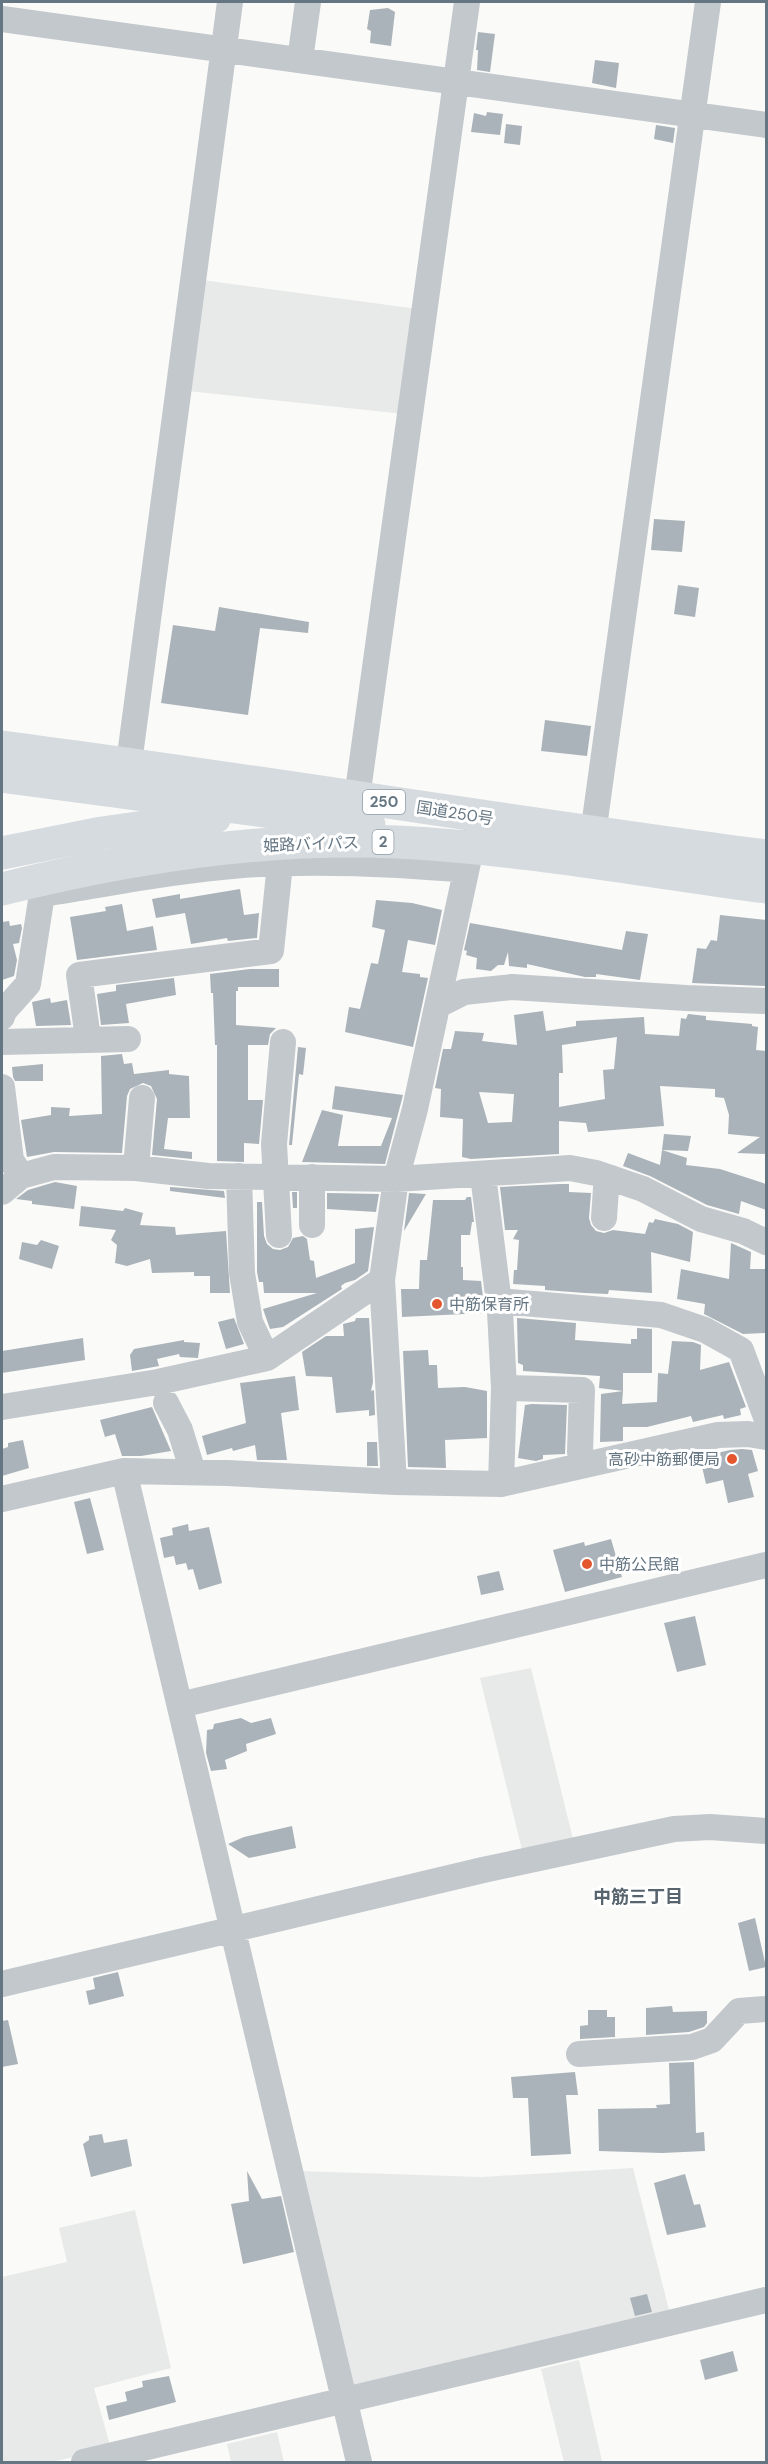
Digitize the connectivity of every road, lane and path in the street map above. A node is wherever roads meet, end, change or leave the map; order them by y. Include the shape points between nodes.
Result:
1 (230, 2) edge
2 (308, 2) edge
3 (467, 2) edge
4 (708, 2) edge
5 (2, 18) edge
6 (223, 49) junction
7 (300, 60) junction
8 (456, 82) junction
9 (693, 115) junction
10 (766, 124) edge
11 (2, 747) edge
12 (129, 763) junction
13 (2, 776) edge
14 (357, 798) junction
15 (593, 834) junction
16 (473, 839) junction
17 (766, 846) edge
18 (2, 853) edge
19 (766, 856) edge
20 (280, 864) junction
21 (466, 870) junction
22 (766, 878) edge
23 (766, 887) edge
24 (2, 889) edge
25 (42, 894) junction
26 (2, 902) edge
27 (766, 1001) edge
28 (438, 1005) junction
29 (2, 1017) edge
30 (88, 1038) junction
31 (128, 1039) dead end
32 (2, 1042) edge
33 (283, 1042) dead end
34 (2, 1087) edge
35 (142, 1098) dead end
36 (136, 1168) junction
37 (483, 1175) junction
38 (239, 1176) junction
39 (276, 1177) junction
40 (312, 1177) junction
41 (611, 1178) junction
42 (396, 1179) junction
43 (7, 1192) edge
44 (604, 1218) dead end
45 (312, 1225) dead end
46 (279, 1235) dead end
47 (766, 1242) edge
48 (382, 1280) junction
49 (499, 1301) junction
50 (267, 1358) junction
51 (504, 1388) junction
52 (166, 1403) dead end
53 (2, 1407) edge
54 (766, 1430) edge
55 (585, 1464) junction
56 (124, 1471) junction
57 (193, 1472) junction
58 (394, 1482) junction
59 (501, 1484) junction
60 (2, 1499) edge
61 (766, 1565) edge
62 (180, 1705) junction
63 (766, 1831) edge
64 (234, 1930) junction
65 (2, 1984) edge
66 (766, 2009) edge
67 (579, 2054) dead end
68 (766, 2300) edge
69 (345, 2401) junction
70 (84, 2463) edge
71 (359, 2463) edge

1 - 6 street
2 - 7 street
3 - 8 street
4 - 9 street
5 - 6 street
6 - 7 street
6 - 12 street
7 - 8 street
8 - 9 street
8 - 14 street
9 - 10 street
9 - 15 street
11 - 12 highway, 国道250号 / 250
12 - 14 highway, 国道250号 / 250
13 - 16 highway, 国道250号 / 250
14 - 15 highway, 国道250号 / 250
15 - 19 highway, 国道250号 / 250
16 - 21 street
16 - 22 highway, 国道250号 / 250
17 - 18 highway, 姫路バイパス / 2 via 660,831 391,810 298,811 196,819
20 - 21 street via 386,864
20 - 25 street via 241,865
20 - 30 street via 271,951 79,975
21 - 28 street
23 - 24 highway, 姫路バイパス / 2 via 464,846 324,842 229,848 144,860
25 - 26 street
25 - 29 street via 28,984
27 - 28 street via 512,987 464,992
28 - 42 street via 416,1109
30 - 31 street
30 - 32 street
33 - 39 street via 274,1144
34 - 43 street via 11,1160
35 - 36 street
36 - 38 street
36 - 43 street via 54,1167
37 - 41 street via 570,1168
37 - 42 street
37 - 49 street
38 - 39 street
38 - 50 street via 243,1282 250,1322
39 - 40 street
39 - 46 street
40 - 42 street
40 - 45 street
41 - 44 street via 606,1188
41 - 47 street via 643,1189 701,1219
42 - 48 street
48 - 50 street
48 - 58 street
49 - 51 street
49 - 54 street via 660,1314 705,1330 741,1350
50 - 53 street via 158,1382
51 - 55 street via 582,1390 580,1452
51 - 59 street
52 - 57 street via 180,1430
54 - 55 street via 718,1435
55 - 59 street
56 - 57 street
56 - 60 street
56 - 62 street
57 - 58 street
58 - 59 street
61 - 62 street
62 - 64 street
63 - 64 street via 674,1829
64 - 65 street
64 - 69 street
66 - 67 street via 739,2011 712,2040 692,2047
68 - 69 street
69 - 70 street
69 - 71 street

